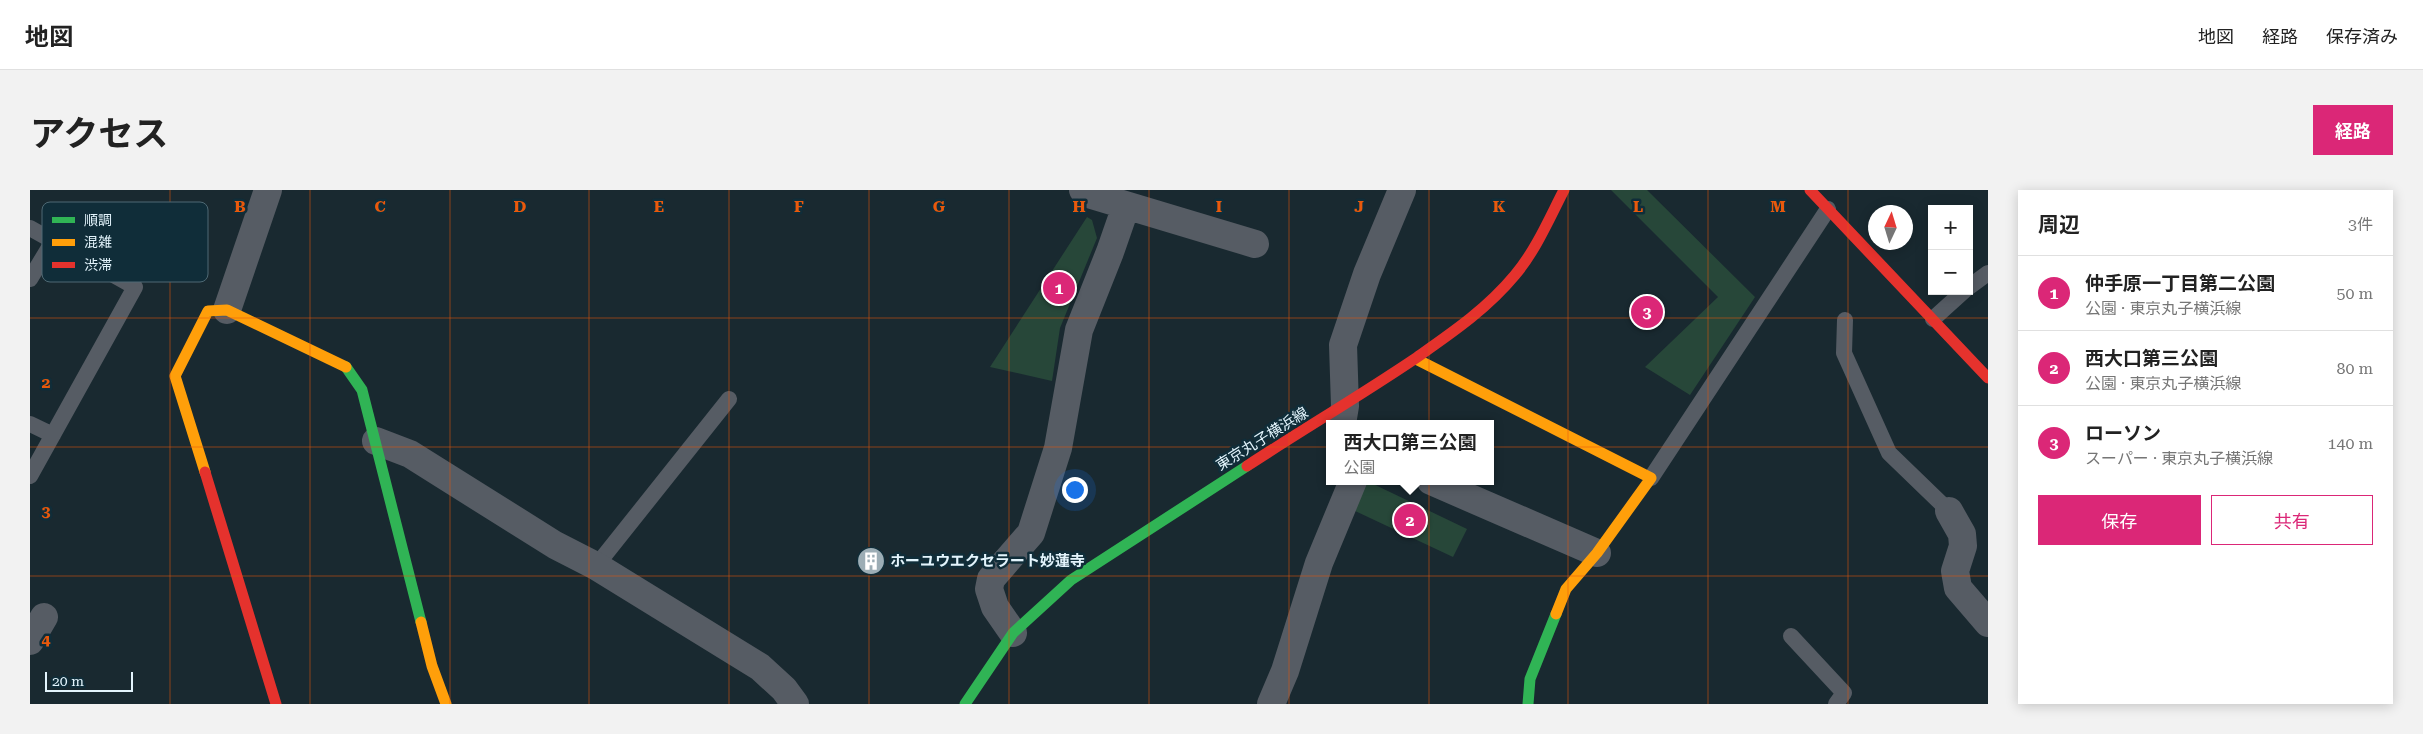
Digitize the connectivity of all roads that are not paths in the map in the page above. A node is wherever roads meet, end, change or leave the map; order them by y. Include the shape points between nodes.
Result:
1 (1083, 190) edge
2 (1402, 190) edge
3 (1564, 190) edge
4 (1810, 190) edge
5 (263, 191) edge
6 (1126, 206) junction
7 (1828, 209) junction
8 (30, 228) edge
9 (42, 235) edge
10 (1255, 244) dead end
11 (42, 259) edge
12 (1988, 273) edge
13 (30, 279) edge
14 (128, 282) edge
15 (1973, 284) edge
16 (1959, 295) edge
17 (227, 310) junction
18 (1933, 319) junction
19 (1845, 320) dead end
20 (1416, 359) junction
21 (1988, 378) edge
22 (729, 399) dead end
23 (1343, 415) edge
24 (30, 424) edge
25 (1326, 424) edge
26 (52, 435) junction
27 (376, 441) junction
28 (30, 476) edge
29 (1651, 478) junction
30 (1351, 485) edge
31 (1440, 485) edge
32 (1949, 511) joint
33 (1597, 553) junction
34 (596, 566) junction
35 (44, 618) dead end
36 (1988, 623) edge
37 (1013, 633) junction
38 (1791, 636) dead end
39 (30, 641) edge
40 (276, 704) edge
41 (446, 704) edge
42 (795, 704) edge
43 (965, 704) edge
44 (1271, 704) edge
45 (1528, 704) edge
46 (1836, 704) edge

1 - 6 street
2 - 23 street via 1367,274 1344,345
3 - 20 street, 東京丸子横浜線 via 1540,238 1516,274 1468,322
4 - 7 street
5 - 17 street
6 - 10 street
6 - 37 street via 1079,330 1058,448 1031,533 991,579 990,598
7 - 18 street
7 - 29 lane
8 - 9 lane
11 - 13 lane
12 - 15 lane
14 - 26 lane via 135,286
16 - 18 lane
17 - 27 street via 349,369 362,390
17 - 40 street via 208,311 175,376
18 - 21 street
19 - 32 lane via 1844,353 1889,453
20 - 23 street, 東京丸子横浜線
20 - 29 street
22 - 34 lane
24 - 26 lane
25 - 37 street, 東京丸子横浜線 via 1241,469 1071,580
26 - 28 lane
27 - 34 street via 410,454 555,545
27 - 41 street via 432,666
29 - 33 street
30 - 44 street via 1320,563
31 - 33 street
32 - 36 street via 1962,534 1963,546 1955,571 1958,588
33 - 45 street via 1566,590 1530,679
34 - 42 street via 760,666
35 - 39 street
37 - 43 street, 東京丸子横浜線
38 - 46 lane via 1844,694

